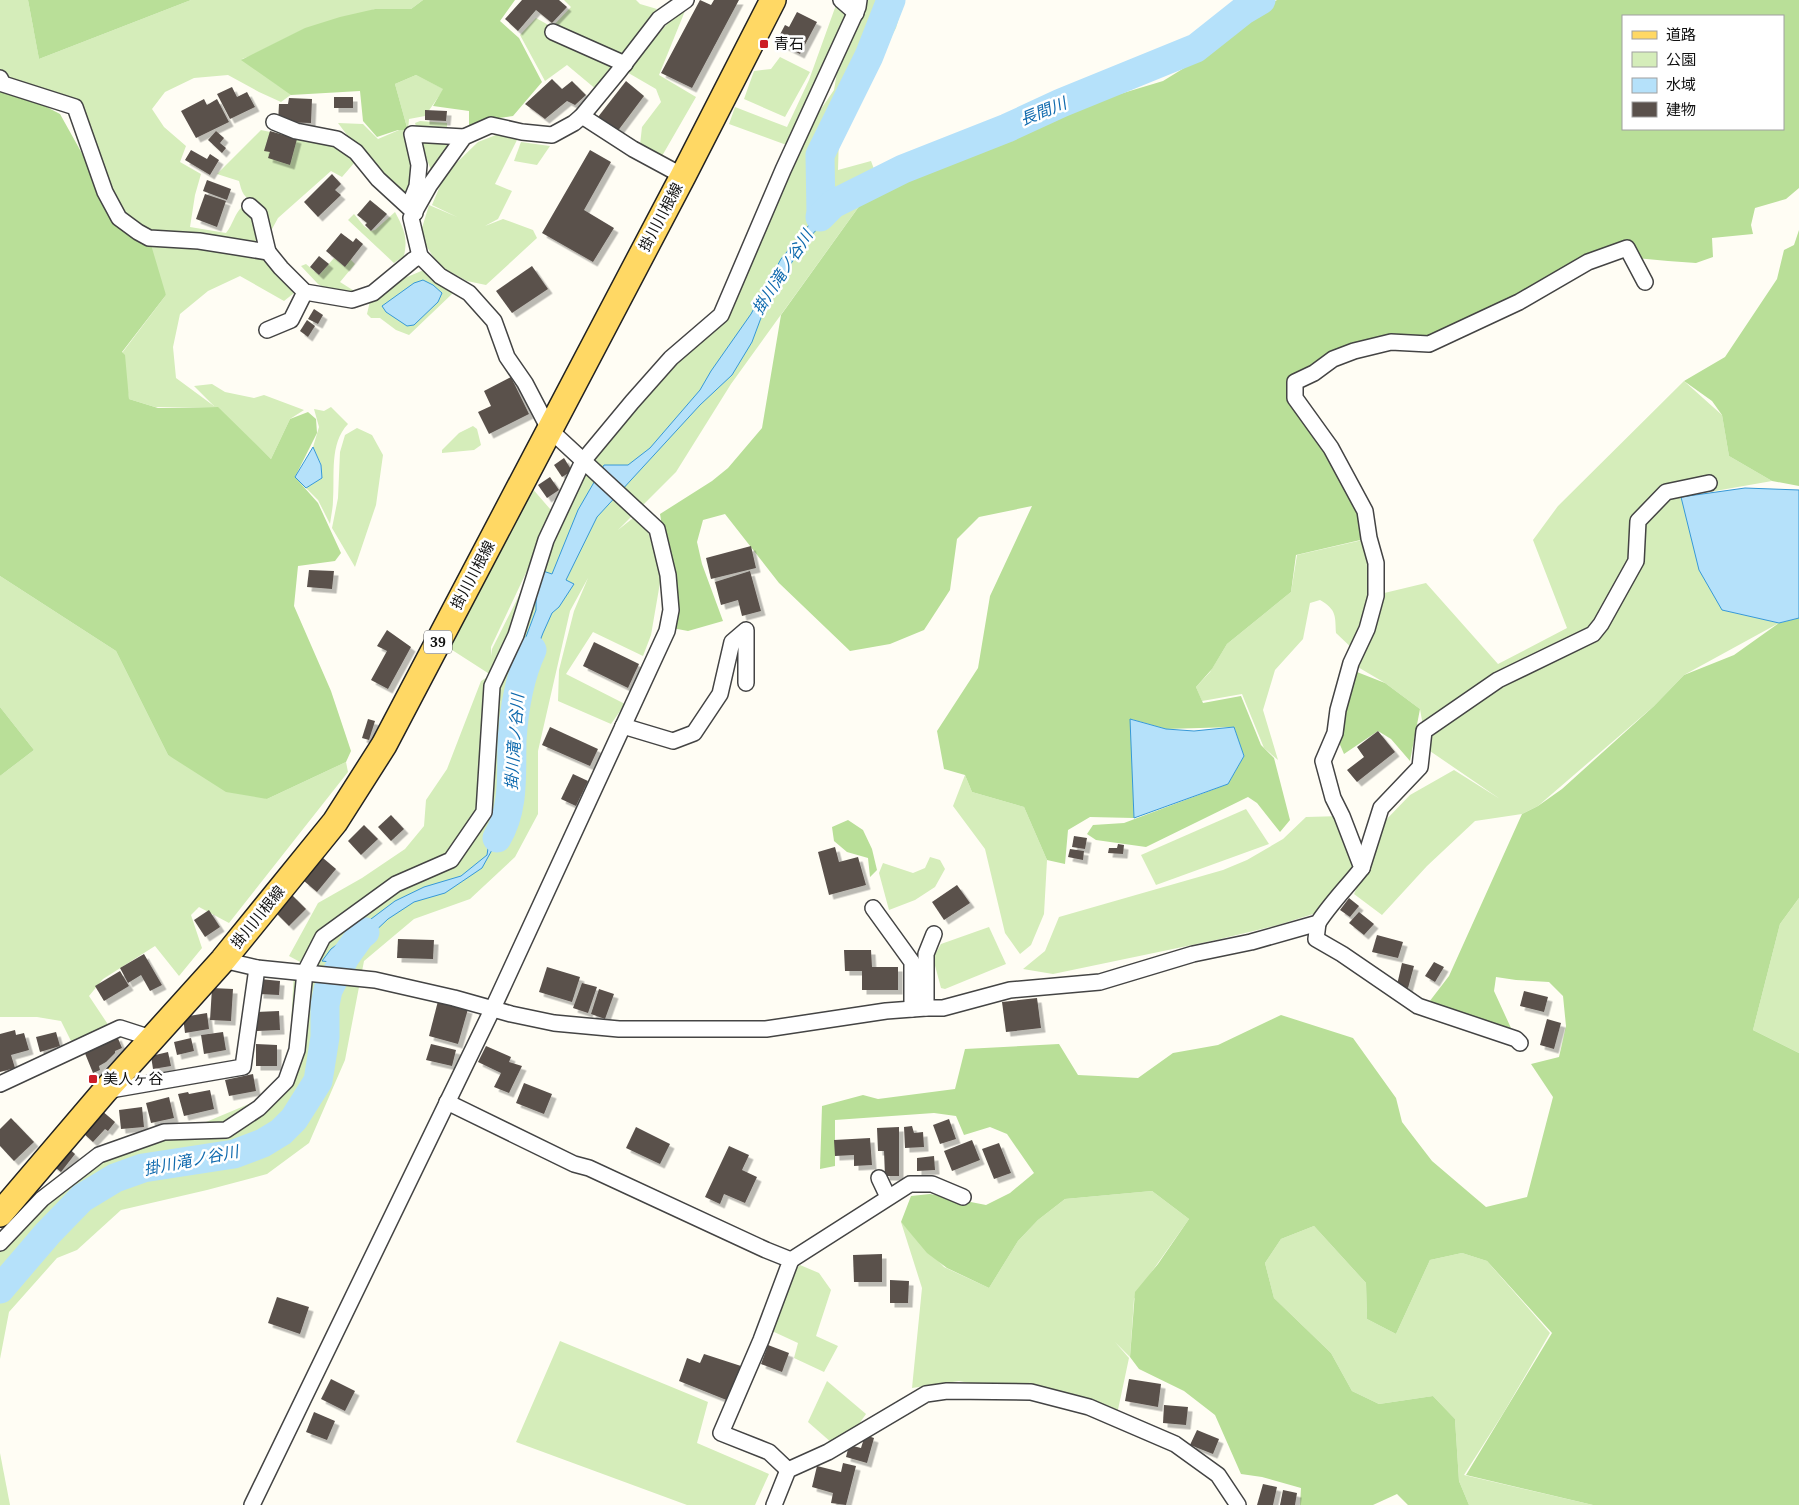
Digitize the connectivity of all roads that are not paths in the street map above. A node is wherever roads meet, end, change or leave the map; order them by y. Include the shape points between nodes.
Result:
1 (686, 0) edge
2 (773, 0) edge
3 (841, 0) edge
4 (858, 6) edge
5 (553, 32) dead end
6 (625, 64) junction
7 (0, 78) edge
8 (582, 116) junction
9 (274, 122) dead end
10 (464, 137) junction
11 (683, 176) junction
12 (250, 206) dead end
13 (411, 210) junction
14 (268, 252) junction
15 (420, 256) junction
16 (1645, 282) dead end
17 (305, 292) junction
18 (267, 330) dead end
19 (549, 429) junction
20 (583, 461) junction
21 (1709, 482) dead end
22 (746, 683) dead end
23 (623, 726) junction
24 (1362, 868) junction
25 (873, 908) dead end
26 (1318, 923) junction
27 (934, 934) dead end
28 (223, 960) junction
29 (257, 968) junction
30 (311, 973) junction
31 (493, 1008) junction
32 (919, 1009) junction
33 (151, 1038) junction
34 (1520, 1042) dead end
35 (0, 1084) edge
36 (104, 1092) junction
37 (447, 1102) junction
38 (879, 1178) dead end
39 (888, 1197) junction
40 (963, 1197) dead end
41 (0, 1214) edge
42 (0, 1243) edge
43 (791, 1260) junction
44 (788, 1470) junction
45 (252, 1505) edge
46 (774, 1505) edge
47 (1238, 1505) edge

1 - 6 street via 659,19
2 - 11 main road, 掛川川根線 / 39
3 - 4 street
4 - 20 street via 721,315 671,358
5 - 6 street
6 - 8 street
7 - 14 street via 3,84 75,106 105,192 118,218 138,232 149,238 199,241
8 - 10 street via 552,135 491,125
8 - 11 street
9 - 13 street via 296,131 337,139 356,152 378,179
10 - 13 street
10 - 13 street via 412,134 418,165
11 - 19 main road, 掛川川根線 / 39
12 - 14 street via 259,214
13 - 15 street
14 - 17 street
15 - 17 street via 374,293 352,300
15 - 19 street via 440,276 469,294 494,321 507,357
16 - 24 street via 1627,248 1588,262 1519,302 1429,344 1391,342 1354,351 1333,359 1295,382 1295,398 1331,448 1365,511 1376,563 1376,596 1367,629 1351,663 1335,732 1323,760 1333,798
17 - 18 street via 291,320
19 - 20 street
19 - 28 main road, 掛川川根線 / 39 via 384,744 335,822
20 - 23 street via 657,529 668,576 671,610 667,631
20 - 30 street via 546,540 516,635 492,686 484,812 451,860 396,884 323,937
21 - 24 street via 1666,492 1638,521 1636,561 1593,634 1498,680 1424,731 1420,767 1381,808
22 - 23 street via 746,630 732,642 720,694 694,733 673,741
23 - 31 street
24 - 26 street
25 - 32 street via 912,962
26 - 32 street via 1193,954 1100,982 1010,990 955,1006
26 - 34 street via 1316,939 1418,1006
27 - 32 street via 926,954
28 - 29 street
28 - 33 main road, 掛川川根線 / 39
29 - 30 street
29 - 36 street via 243,1067
30 - 31 street via 375,980
30 - 42 street via 297,1050 286,1081 259,1108 226,1130 164,1132 99,1155 42,1199
31 - 32 street via 554,1023 619,1029 766,1029 886,1010
31 - 37 street
33 - 35 street via 120,1028
33 - 36 main road, 掛川川根線 / 39
36 - 41 main road, 掛川川根線 / 39
37 - 43 street via 574,1164
37 - 45 street
38 - 39 street
39 - 40 street via 910,1184 932,1184
39 - 43 street
43 - 44 street via 721,1433 769,1452
44 - 46 street
44 - 47 street via 828,1452 926,1394 947,1391 1031,1392 1089,1407 1175,1444 1218,1475

